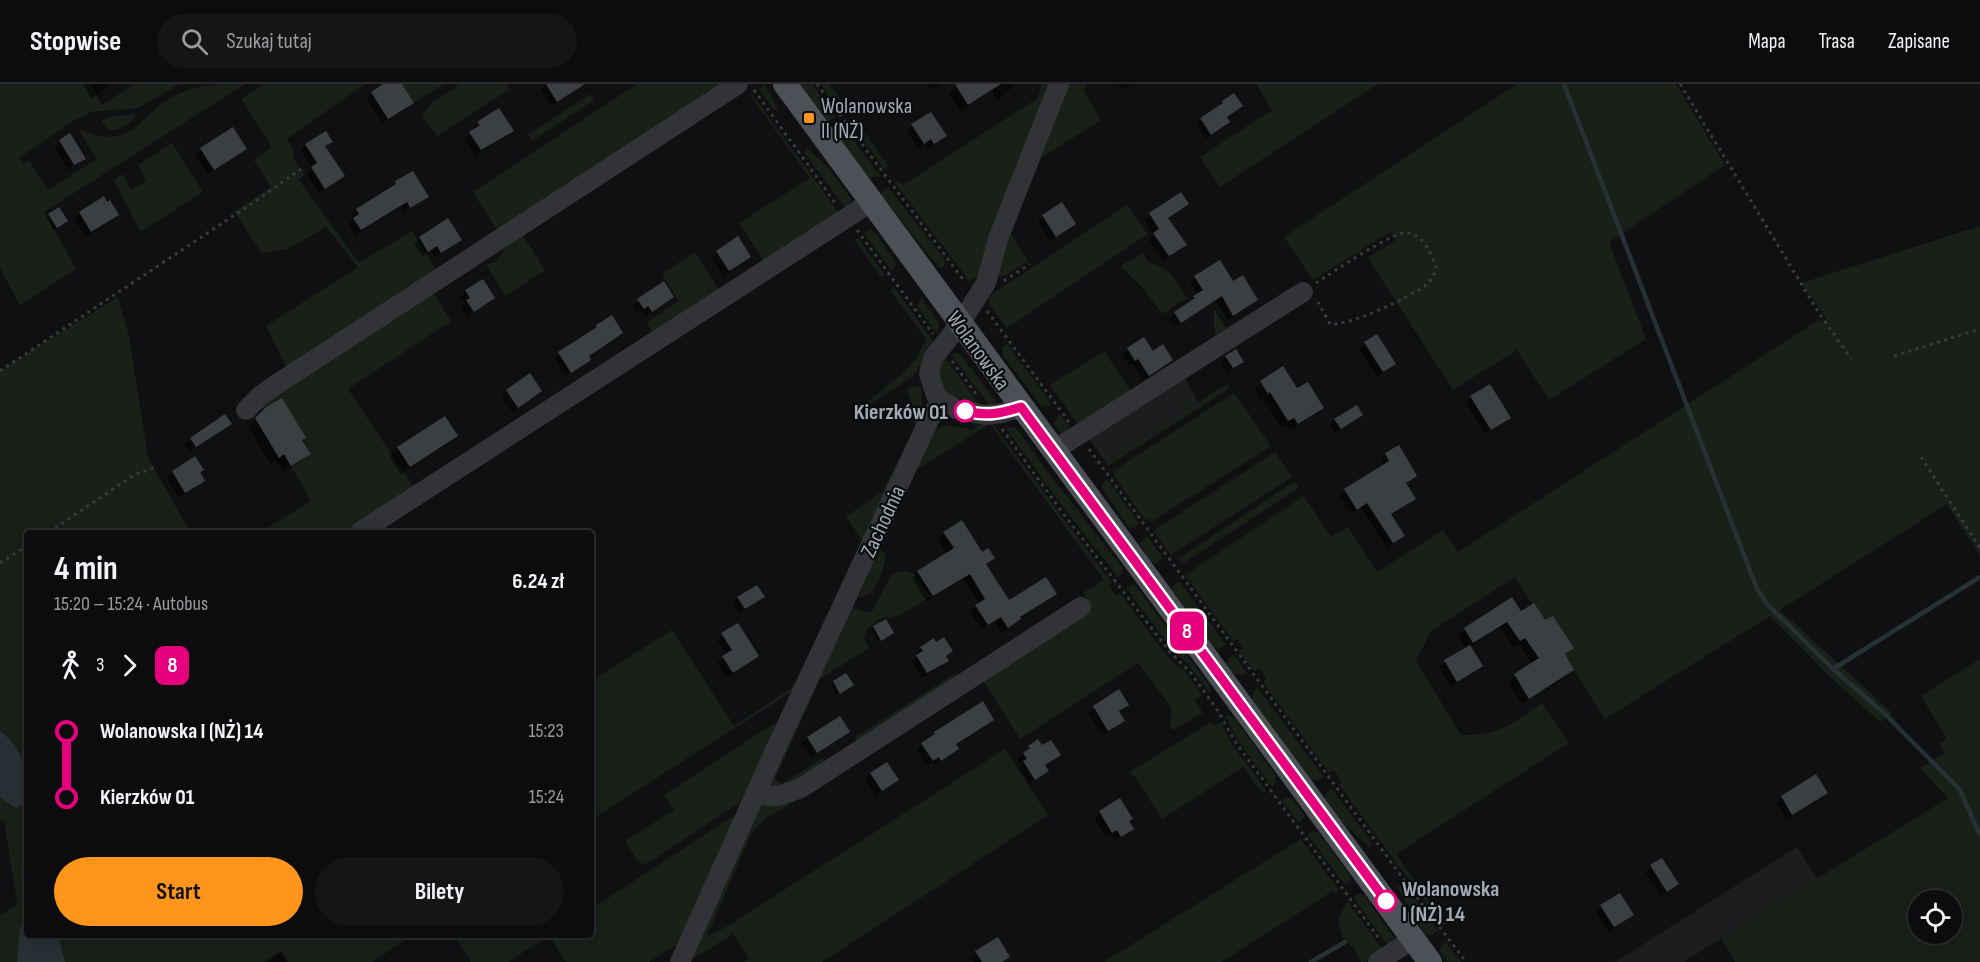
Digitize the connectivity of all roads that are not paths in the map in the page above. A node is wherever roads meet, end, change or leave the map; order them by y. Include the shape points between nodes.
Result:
1 (738, 84) edge
2 (784, 84) edge
3 (1059, 84) edge
4 (871, 202) junction
5 (1307, 289) road end
6 (960, 324) junction
7 (941, 400) junction
8 (1021, 407) junction
9 (246, 410) dead end
10 (1053, 451) junction
11 (363, 530) edge
12 (1081, 607) dead end
13 (755, 795) junction
14 (1413, 939) junction
15 (1384, 958) edge
16 (680, 962) edge
17 (1430, 962) edge

1 - 9 street via 260,396
2 - 4 main road, Wolanowska
3 - 6 street via 981,290
4 - 6 main road, Wolanowska
4 - 11 street
5 - 10 street
6 - 7 street via 933,358 929,374 933,390
6 - 8 main road, Wolanowska
7 - 8 street via 956,409 985,415
7 - 13 street, Zachodnia
8 - 10 main road, Wolanowska
10 - 14 main road, Wolanowska
12 - 13 street via 801,788 778,796
13 - 16 street, Zachodnia
14 - 15 street
14 - 17 main road, Wolanowska

